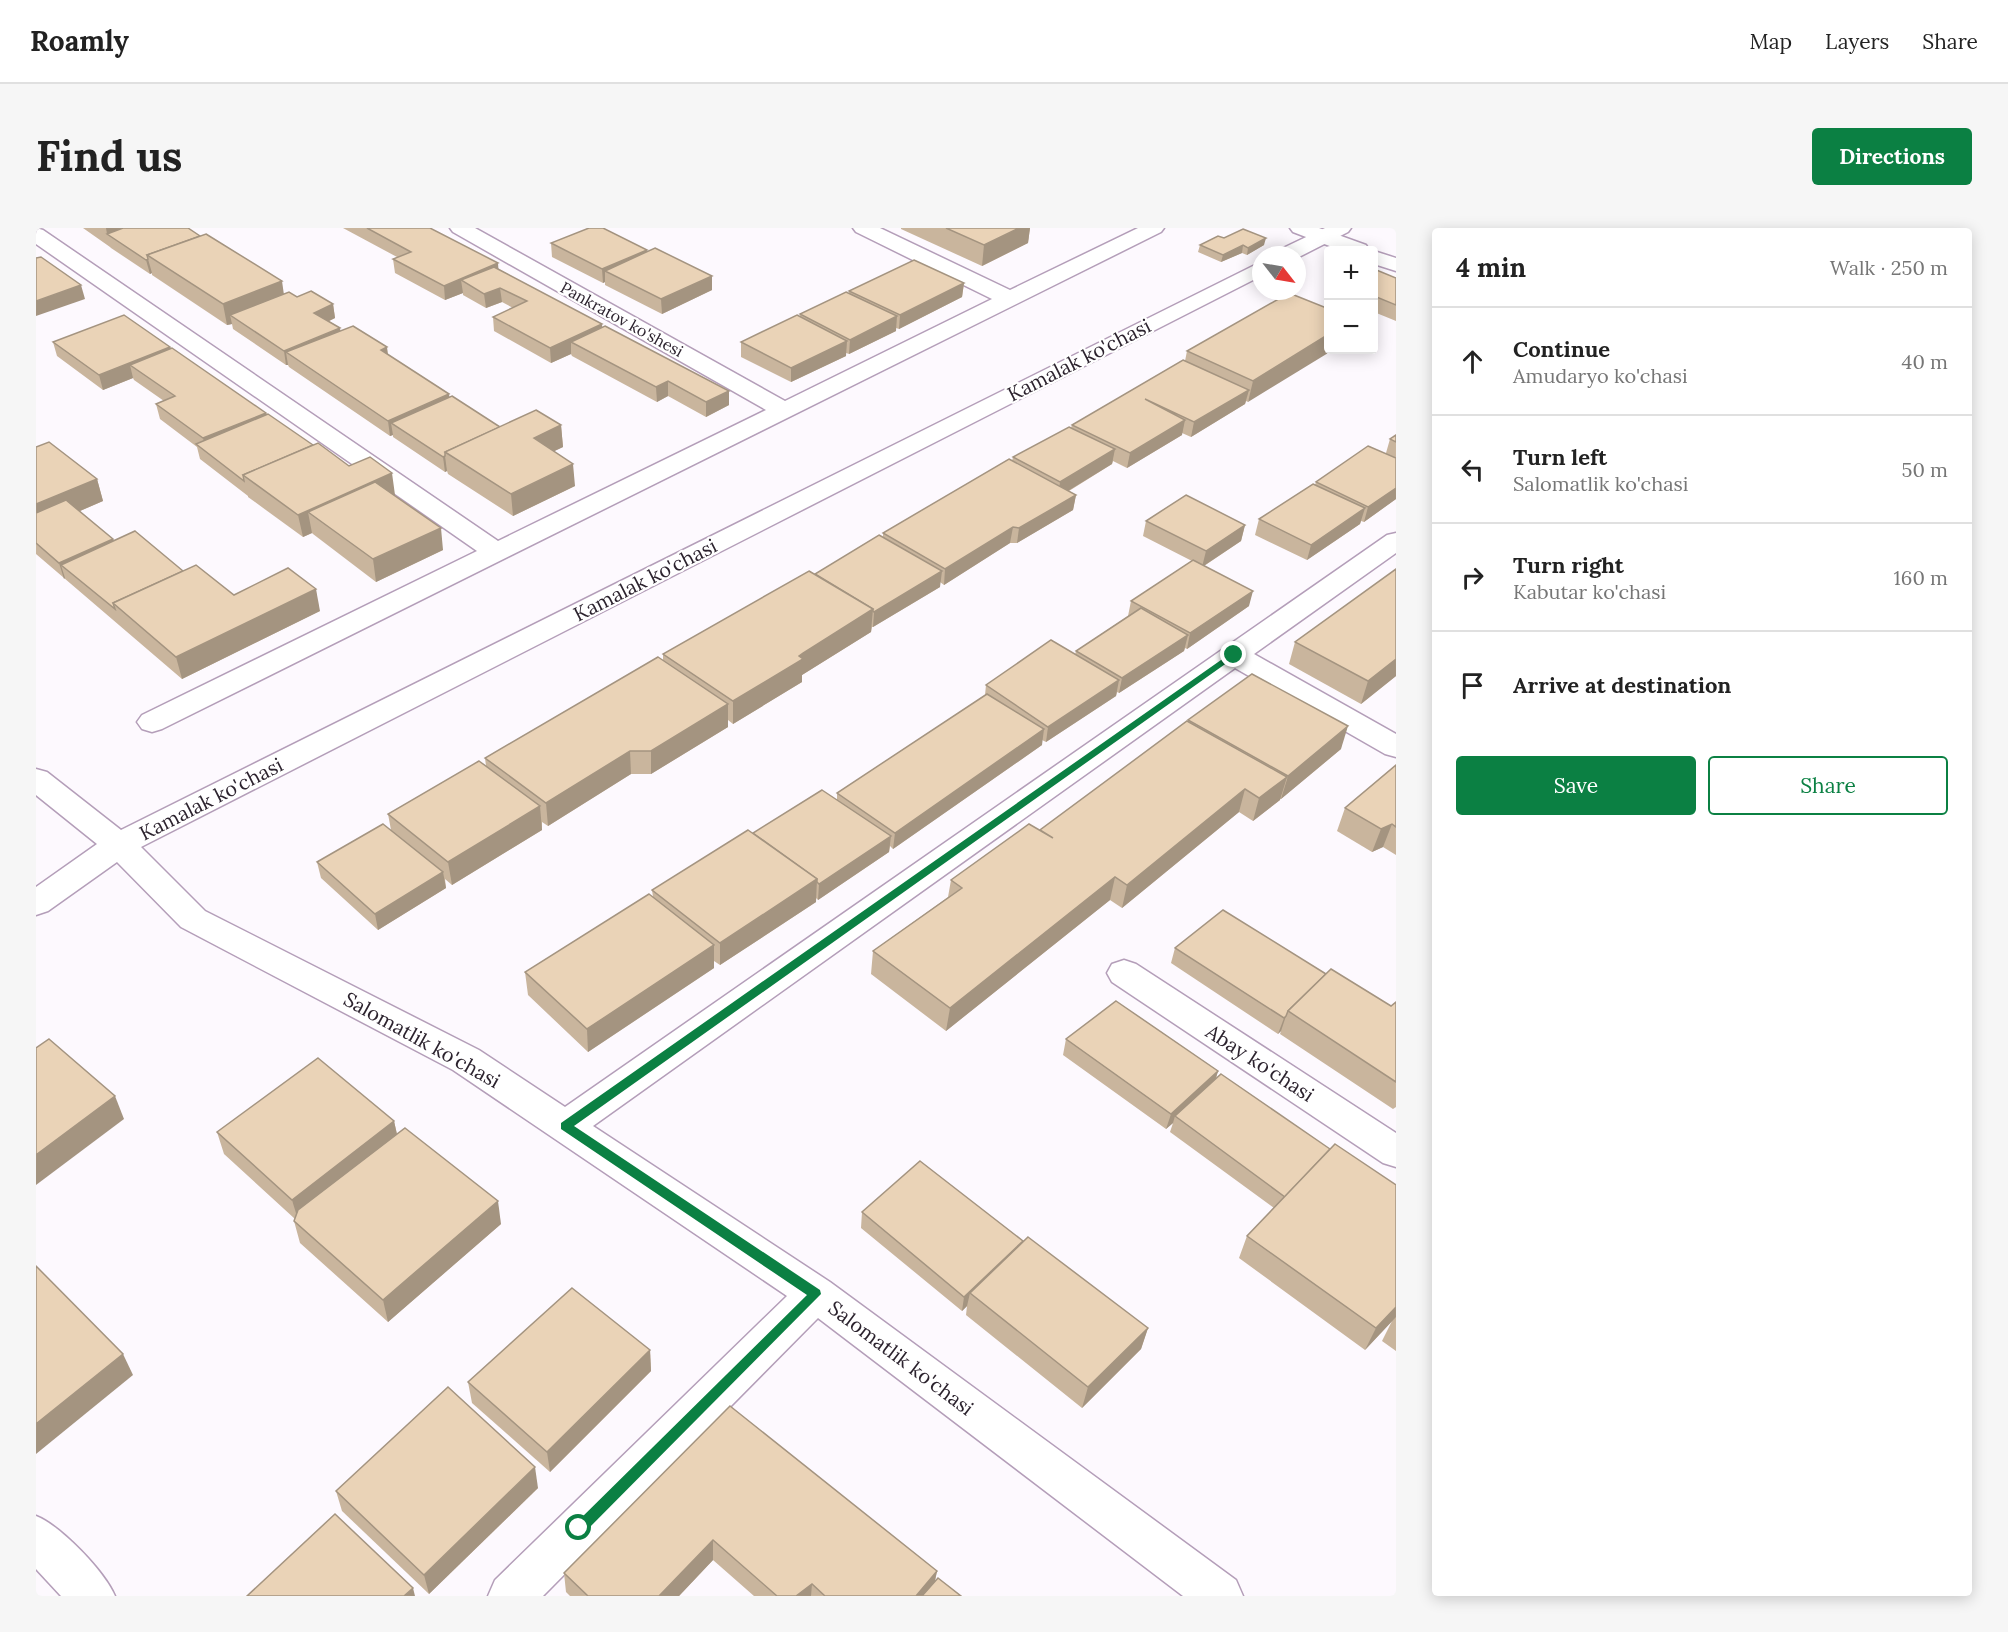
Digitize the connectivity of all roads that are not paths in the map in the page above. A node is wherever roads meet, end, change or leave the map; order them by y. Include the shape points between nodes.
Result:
1 (460, 228) edge
2 (863, 228) edge
3 (1154, 228) edge
4 (1300, 228) edge
5 (1332, 232) edge
6 (36, 234) edge
7 (1305, 246) edge
8 (1352, 246) edge
9 (1378, 259) edge
10 (1396, 266) edge
11 (1252, 273) edge
12 (1010, 299) junction
13 (784, 410) junction
14 (1396, 541) edge
15 (496, 552) junction
16 (1234, 655) junction
17 (152, 722) dead end
18 (1396, 747) edge
19 (36, 779) edge
20 (119, 845) junction
21 (36, 903) edge
22 (1124, 973) dead end
23 (565, 1126) junction
24 (1396, 1152) edge
25 (816, 1294) junction
26 (36, 1537) edge
27 (92, 1596) edge
28 (511, 1596) edge
29 (1220, 1596) edge

1 - 13 street, Pankratov ko'shesi
2 - 12 street
3 - 12 street
4 - 5 street
5 - 7 street
5 - 8 street
6 - 15 street
9 - 10 street
11 - 20 street, Kamalak ko'chasi
12 - 13 street
13 - 15 street
14 - 16 street
15 - 17 street
16 - 18 street
16 - 23 street
19 - 20 street, Salomatlik ko'chasi
20 - 21 street, Kamalak ko'chasi
20 - 23 street, Salomatlik ko'chasi via 193,919 466,1060
22 - 24 street, Abay ko'chasi
23 - 25 street, Salomatlik ko'chasi
25 - 28 street
25 - 29 street, Salomatlik ko'chasi
26 - 27 street

